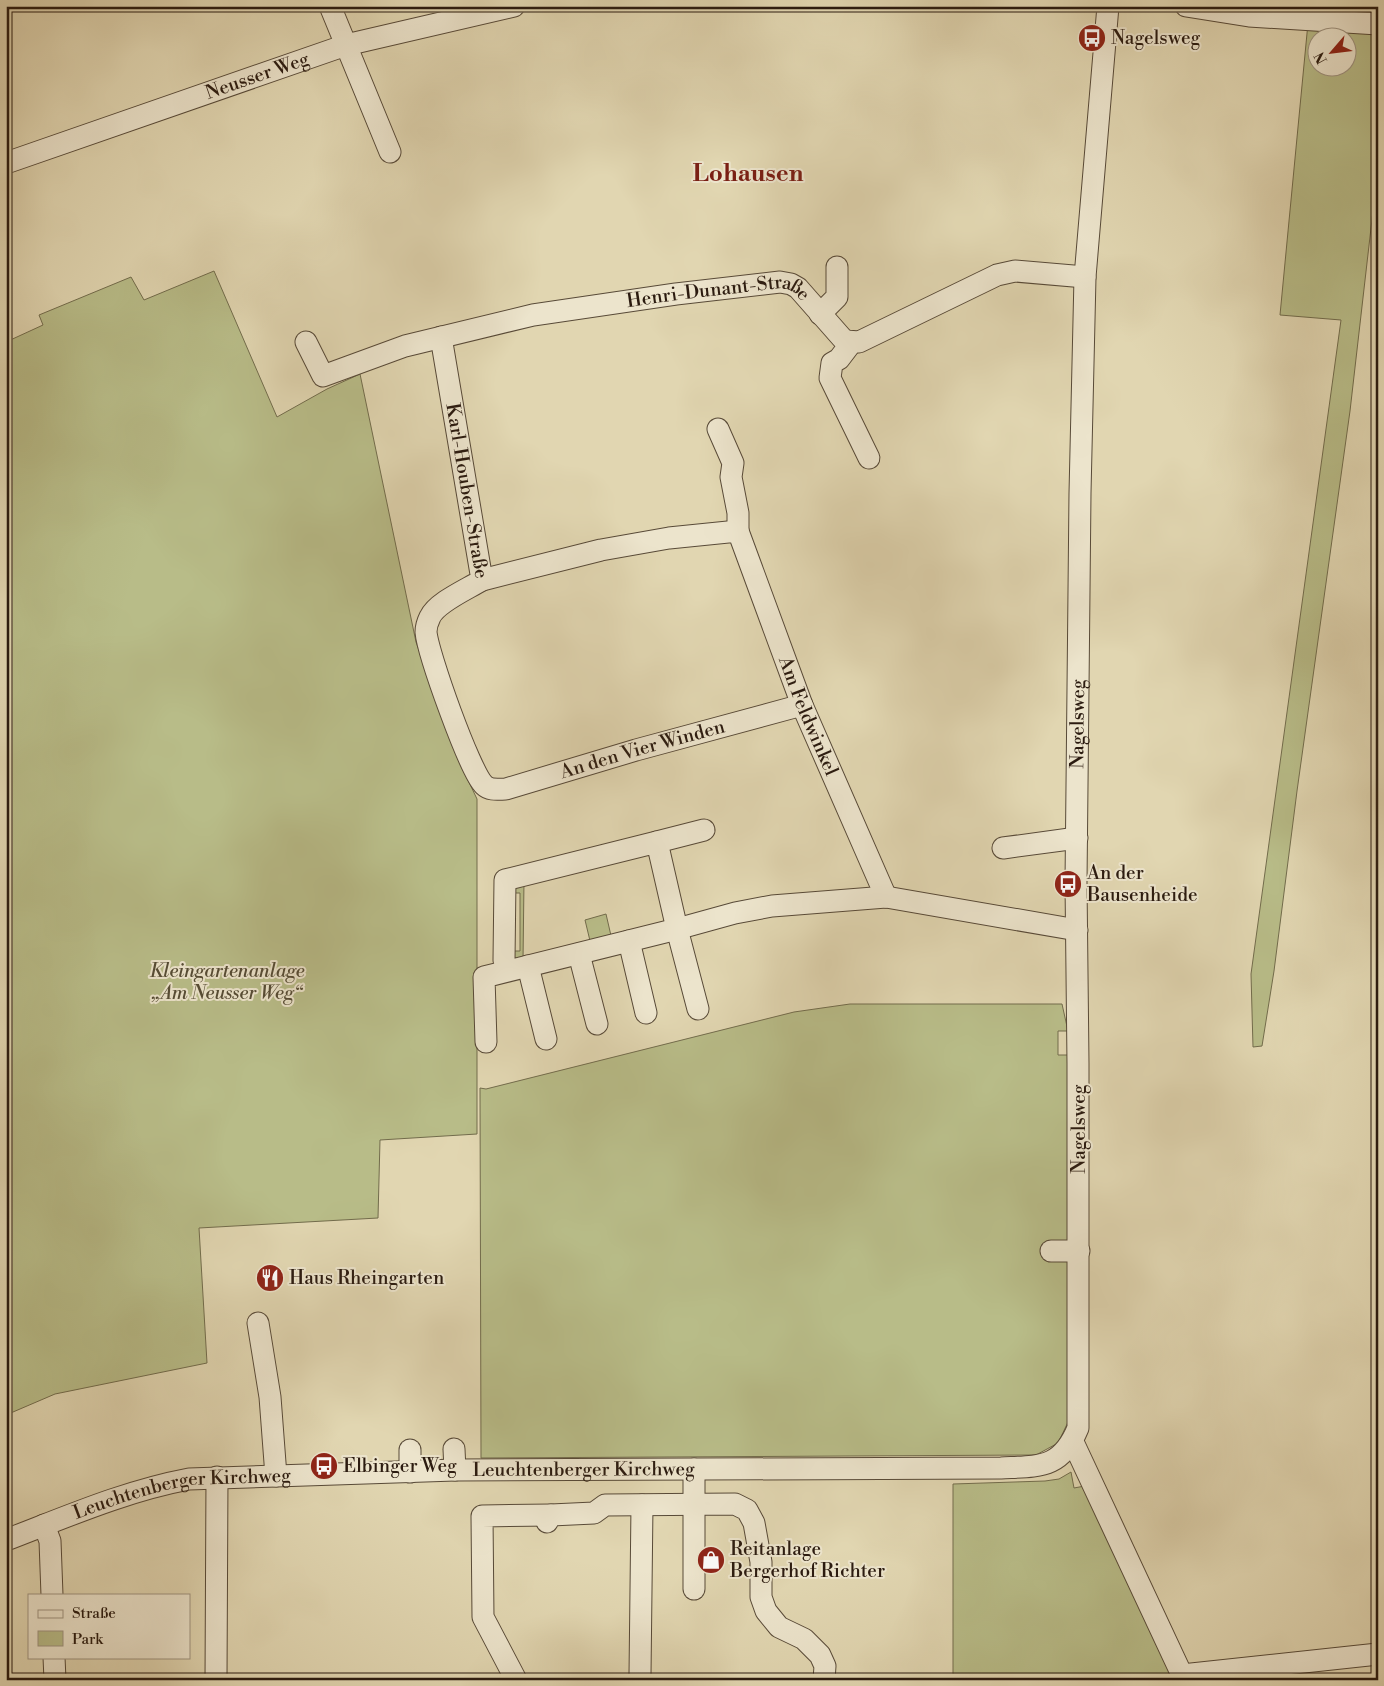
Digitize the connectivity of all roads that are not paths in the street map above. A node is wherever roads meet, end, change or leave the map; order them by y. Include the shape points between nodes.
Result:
1 (330, 6) edge
2 (514, 6) edge
3 (1108, 6) edge
4 (1186, 6) edge
5 (1378, 24) edge
6 (346, 45) junction
7 (390, 152) dead end
8 (6, 163) edge
9 (837, 267) dead end
10 (1085, 277) junction
11 (820, 314) junction
12 (441, 337) junction
13 (306, 342) dead end
14 (852, 342) junction
15 (718, 428) dead end
16 (869, 458) dead end
17 (738, 531) junction
18 (482, 580) junction
19 (802, 705) junction
20 (485, 786) joint
21 (704, 830) dead end
22 (1078, 838) junction
23 (657, 842) junction
24 (1003, 848) dead end
25 (886, 897) junction
26 (677, 929) junction
27 (1077, 930) junction
28 (629, 941) junction
29 (579, 954) junction
30 (528, 966) junction
31 (507, 971) junction
32 (698, 1009) dead end
33 (646, 1013) dead end
34 (597, 1024) dead end
35 (546, 1039) dead end
36 (486, 1042) dead end
37 (1051, 1251) dead end
38 (1079, 1251) junction
39 (258, 1323) dead end
40 (1073, 1442) junction
41 (454, 1449) dead end
42 (410, 1450) dead end
43 (694, 1469) junction
44 (455, 1470) junction
45 (410, 1472) junction
46 (276, 1476) junction
47 (217, 1477) junction
48 (642, 1504) junction
49 (694, 1504) junction
50 (44, 1525) junction
51 (6, 1540) edge
52 (694, 1589) dead end
53 (52, 1594) edge
54 (1378, 1654) edge
55 (54, 1658) edge
56 (640, 1675) dead end
57 (515, 1678) dead end
58 (55, 1680) edge
59 (216, 1680) edge
60 (824, 1680) edge

1 - 6 street
2 - 6 street, Neusser Weg
3 - 10 street, Nagelsweg
4 - 5 street via 1249,16
6 - 7 street
6 - 8 street, Neusser Weg
9 - 11 street via 837,297
10 - 14 street via 1015,271 996,275 859,342
10 - 22 street, Nagelsweg
11 - 12 street, Henri-Dunant-Straße via 798,288 774,282 554,312
11 - 14 street, Henri-Dunant-Straße via 842,338
12 - 13 street, Henri-Dunant-Straße via 405,346 322,376
12 - 18 street, Karl-Houben-Straße
14 - 16 street via 832,363 830,378
15 - 17 street, Am Feldwinkel via 733,463 731,477
17 - 18 street via 668,538 601,550
17 - 19 street, Am Feldwinkel
18 - 20 street, Karl-Houben-Straße via 440,605 430,616 426,631 436,670 469,761
19 - 20 street, An den Vier Winden via 506,789 495,790
19 - 25 street, Am Feldwinkel
21 - 23 street
22 - 24 street
22 - 27 street, Nagelsweg
23 - 26 street
23 - 31 street via 505,880 504,960
25 - 26 street via 772,906
25 - 27 street
26 - 28 street
26 - 32 street
27 - 38 street, Nagelsweg
28 - 29 street
28 - 33 street
29 - 30 street
29 - 34 street
30 - 31 street
30 - 35 street
31 - 36 street via 484,977
37 - 38 street
38 - 40 street, Nagelsweg via 1078,1428
39 - 46 street via 271,1406
40 - 43 street, Leuchtenberger Kirchweg via 1061,1457 1040,1466
40 - 54 street via 1182,1675
41 - 44 street
42 - 45 street
43 - 44 street, Leuchtenberger Kirchweg
43 - 49 street
44 - 45 street, Leuchtenberger Kirchweg
45 - 46 street, Leuchtenberger Kirchweg
46 - 47 street, Leuchtenberger Kirchweg
47 - 50 street, Leuchtenberger Kirchweg via 162,1484 108,1500
47 - 59 street
48 - 49 street
48 - 56 street
48 - 57 street via 605,1505 594,1513 549,1519 482,1516 483,1617
49 - 52 street
49 - 60 street via 735,1504 747,1510 754,1523 761,1562 761,1597 766,1611 779,1627 804,1639 820,1654 825,1666
50 - 51 street, Leuchtenberger Kirchweg
50 - 53 street via 50,1541
55 - 58 street

